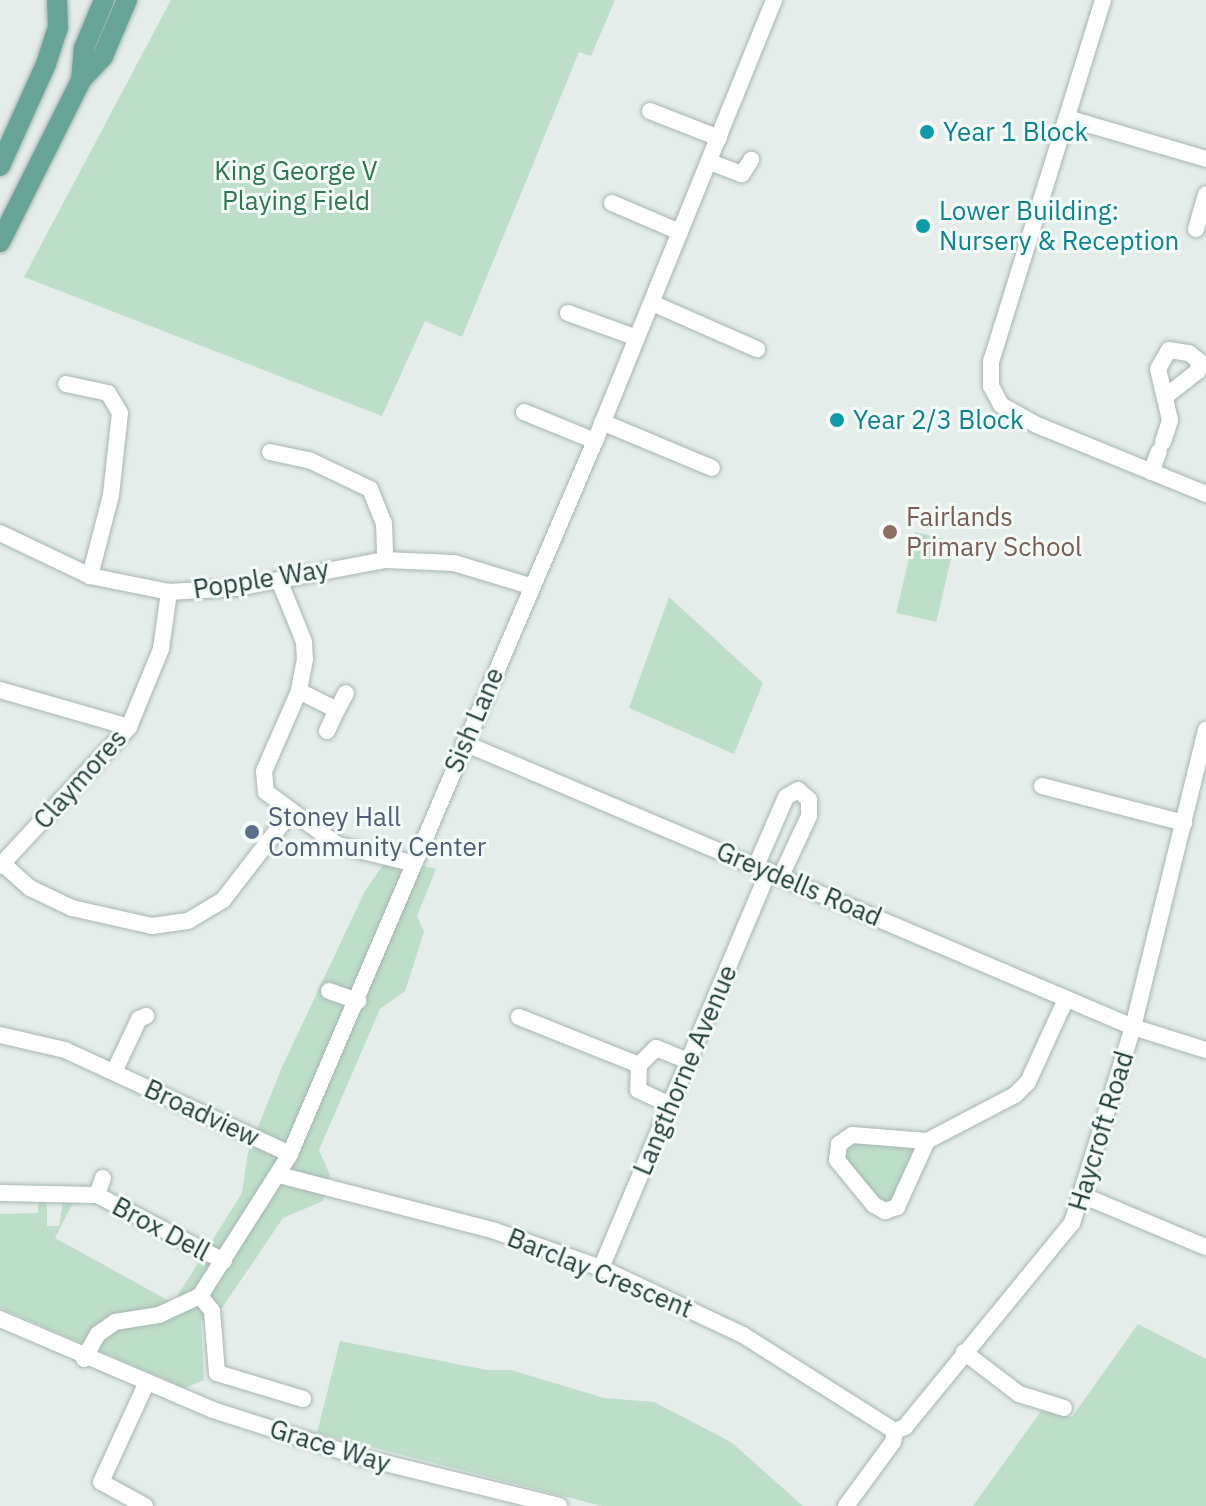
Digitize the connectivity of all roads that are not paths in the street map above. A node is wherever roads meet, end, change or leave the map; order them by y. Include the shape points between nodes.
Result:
1 (57, 0) edge
2 (104, 0) edge
3 (127, 0) edge
4 (774, 0) edge
5 (1103, 0) edge
6 (81, 80) junction
7 (650, 111) dead end
8 (1067, 118) junction
9 (719, 138) junction
10 (1206, 159) edge
11 (751, 160) dead end
12 (710, 162) junction
13 (0, 166) edge
14 (1206, 194) edge
15 (612, 203) dead end
16 (1196, 229) dead end
17 (680, 232) junction
18 (0, 242) edge
19 (652, 303) junction
20 (568, 313) dead end
21 (637, 338) junction
22 (757, 349) dead end
23 (66, 384) dead end
24 (1166, 396) dead end
25 (524, 412) dead end
26 (602, 422) junction
27 (595, 441) junction
28 (270, 452) dead end
29 (712, 468) dead end
30 (1151, 472) junction
31 (1206, 494) edge
32 (0, 533) edge
33 (385, 560) junction
34 (90, 576) junction
35 (279, 580) junction
36 (530, 586) junction
37 (169, 592) junction
38 (0, 690) edge
39 (299, 691) junction
40 (346, 693) dead end
41 (337, 710) junction
42 (129, 727) junction
43 (1206, 730) edge
44 (327, 731) dead end
45 (464, 743) junction
46 (1042, 786) dead end
47 (291, 812) junction
48 (1184, 823) junction
49 (412, 863) junction
50 (1, 864) edge
51 (769, 871) junction
52 (332, 998) dead end
53 (1066, 999) junction
54 (358, 1001) junction
55 (146, 1016) dead end
56 (519, 1017) dead end
57 (1133, 1027) junction
58 (0, 1035) edge
59 (1206, 1050) edge
60 (688, 1061) junction
61 (639, 1065) junction
62 (114, 1072) junction
63 (670, 1105) junction
64 (927, 1141) junction
65 (290, 1154) junction
66 (279, 1175) junction
67 (103, 1178) dead end
68 (0, 1193) edge
69 (97, 1195) junction
70 (1084, 1196) junction
71 (1206, 1247) edge
72 (224, 1261) junction
73 (601, 1268) junction
74 (200, 1296) junction
75 (0, 1319) edge
76 (964, 1352) junction
77 (84, 1359) junction
78 (146, 1384) junction
79 (303, 1399) dead end
80 (1064, 1408) dead end
81 (895, 1431) junction
82 (516, 1501) edge
83 (145, 1506) edge
84 (559, 1506) edge
85 (846, 1506) edge

1 - 13 main road via 58,28 46,64
2 - 6 main road via 84,48
3 - 6 main road via 103,56
4 - 9 street, Sish Lane
5 - 8 street
6 - 18 main road
7 - 9 street
8 - 10 street
8 - 30 street via 991,361 996,398 1037,425
9 - 12 street, Sish Lane
11 - 12 street via 742,174
12 - 17 street, Sish Lane
14 - 16 street
15 - 17 street
17 - 19 street, Sish Lane
19 - 21 street, Sish Lane
19 - 22 street
20 - 21 street
21 - 26 street, Sish Lane
23 - 34 street via 108,393 120,413 111,495
24 - 30 street via 1170,420
25 - 27 street
26 - 27 street, Sish Lane
26 - 29 street
27 - 36 street, Sish Lane
28 - 33 street via 320,465 370,489 384,523
30 - 31 street
32 - 34 street, Popple Way
33 - 35 street, Popple Way
33 - 36 street, Popple Way via 454,563
34 - 37 street, Popple Way
35 - 37 street, Popple Way
35 - 39 street via 304,642
36 - 45 street, Sish Lane
37 - 42 street, Claymores via 161,649
38 - 42 street
39 - 41 street
39 - 47 street via 263,779 273,800
40 - 41 street
41 - 44 street
42 - 50 street, Claymores
43 - 48 street, Haycroft Road
45 - 49 street, Sish Lane
45 - 51 street, Greydells Road
46 - 48 street
47 - 49 street via 347,849
47 - 50 street via 223,900 188,921 152,926 72,908 30,888
48 - 57 street, Haycroft Road
49 - 54 street, Sish Lane
51 - 53 street, Greydells Road
51 - 60 street, Langthorne Avenue
52 - 54 street
53 - 57 street, Greydells Road
53 - 64 street via 1038,1066 1022,1089
54 - 65 street, Sish Lane
55 - 62 street, Broadview via 139,1019
56 - 61 street
57 - 59 street, Greydells Road
57 - 70 street, Haycroft Road
58 - 62 street, Broadview via 60,1048
60 - 61 street via 656,1048
60 - 63 street, Langthorne Avenue
61 - 63 street via 638,1090
62 - 65 street, Broadview
63 - 73 street, Langthorne Avenue
64 - 64 street via 902,1201 892,1210 874,1205 837,1160 839,1144 852,1135
65 - 66 street, Sish Lane
66 - 72 street, Sish Lane
66 - 73 street, Barclay Crescent via 495,1231
67 - 69 street, Brox Dell
68 - 69 street, Brox Dell via 54,1200
69 - 72 street, Brox Dell
70 - 71 street
70 - 76 street, Haycroft Road via 1065,1232
72 - 74 street, Sish Lane
73 - 81 street, Barclay Crescent via 743,1335
74 - 77 street via 159,1315 115,1322 98,1334
74 - 79 street via 212,1311 217,1373
75 - 77 street, Grace Way
76 - 80 street via 1019,1394
76 - 81 street, Haycroft Road via 905,1427
77 - 78 street, Grace Way
78 - 82 street, Grace Way via 360,1457
78 - 83 street via 101,1482
81 - 85 street, Haycroft Road via 893,1442
82 - 84 street, Grace Way

